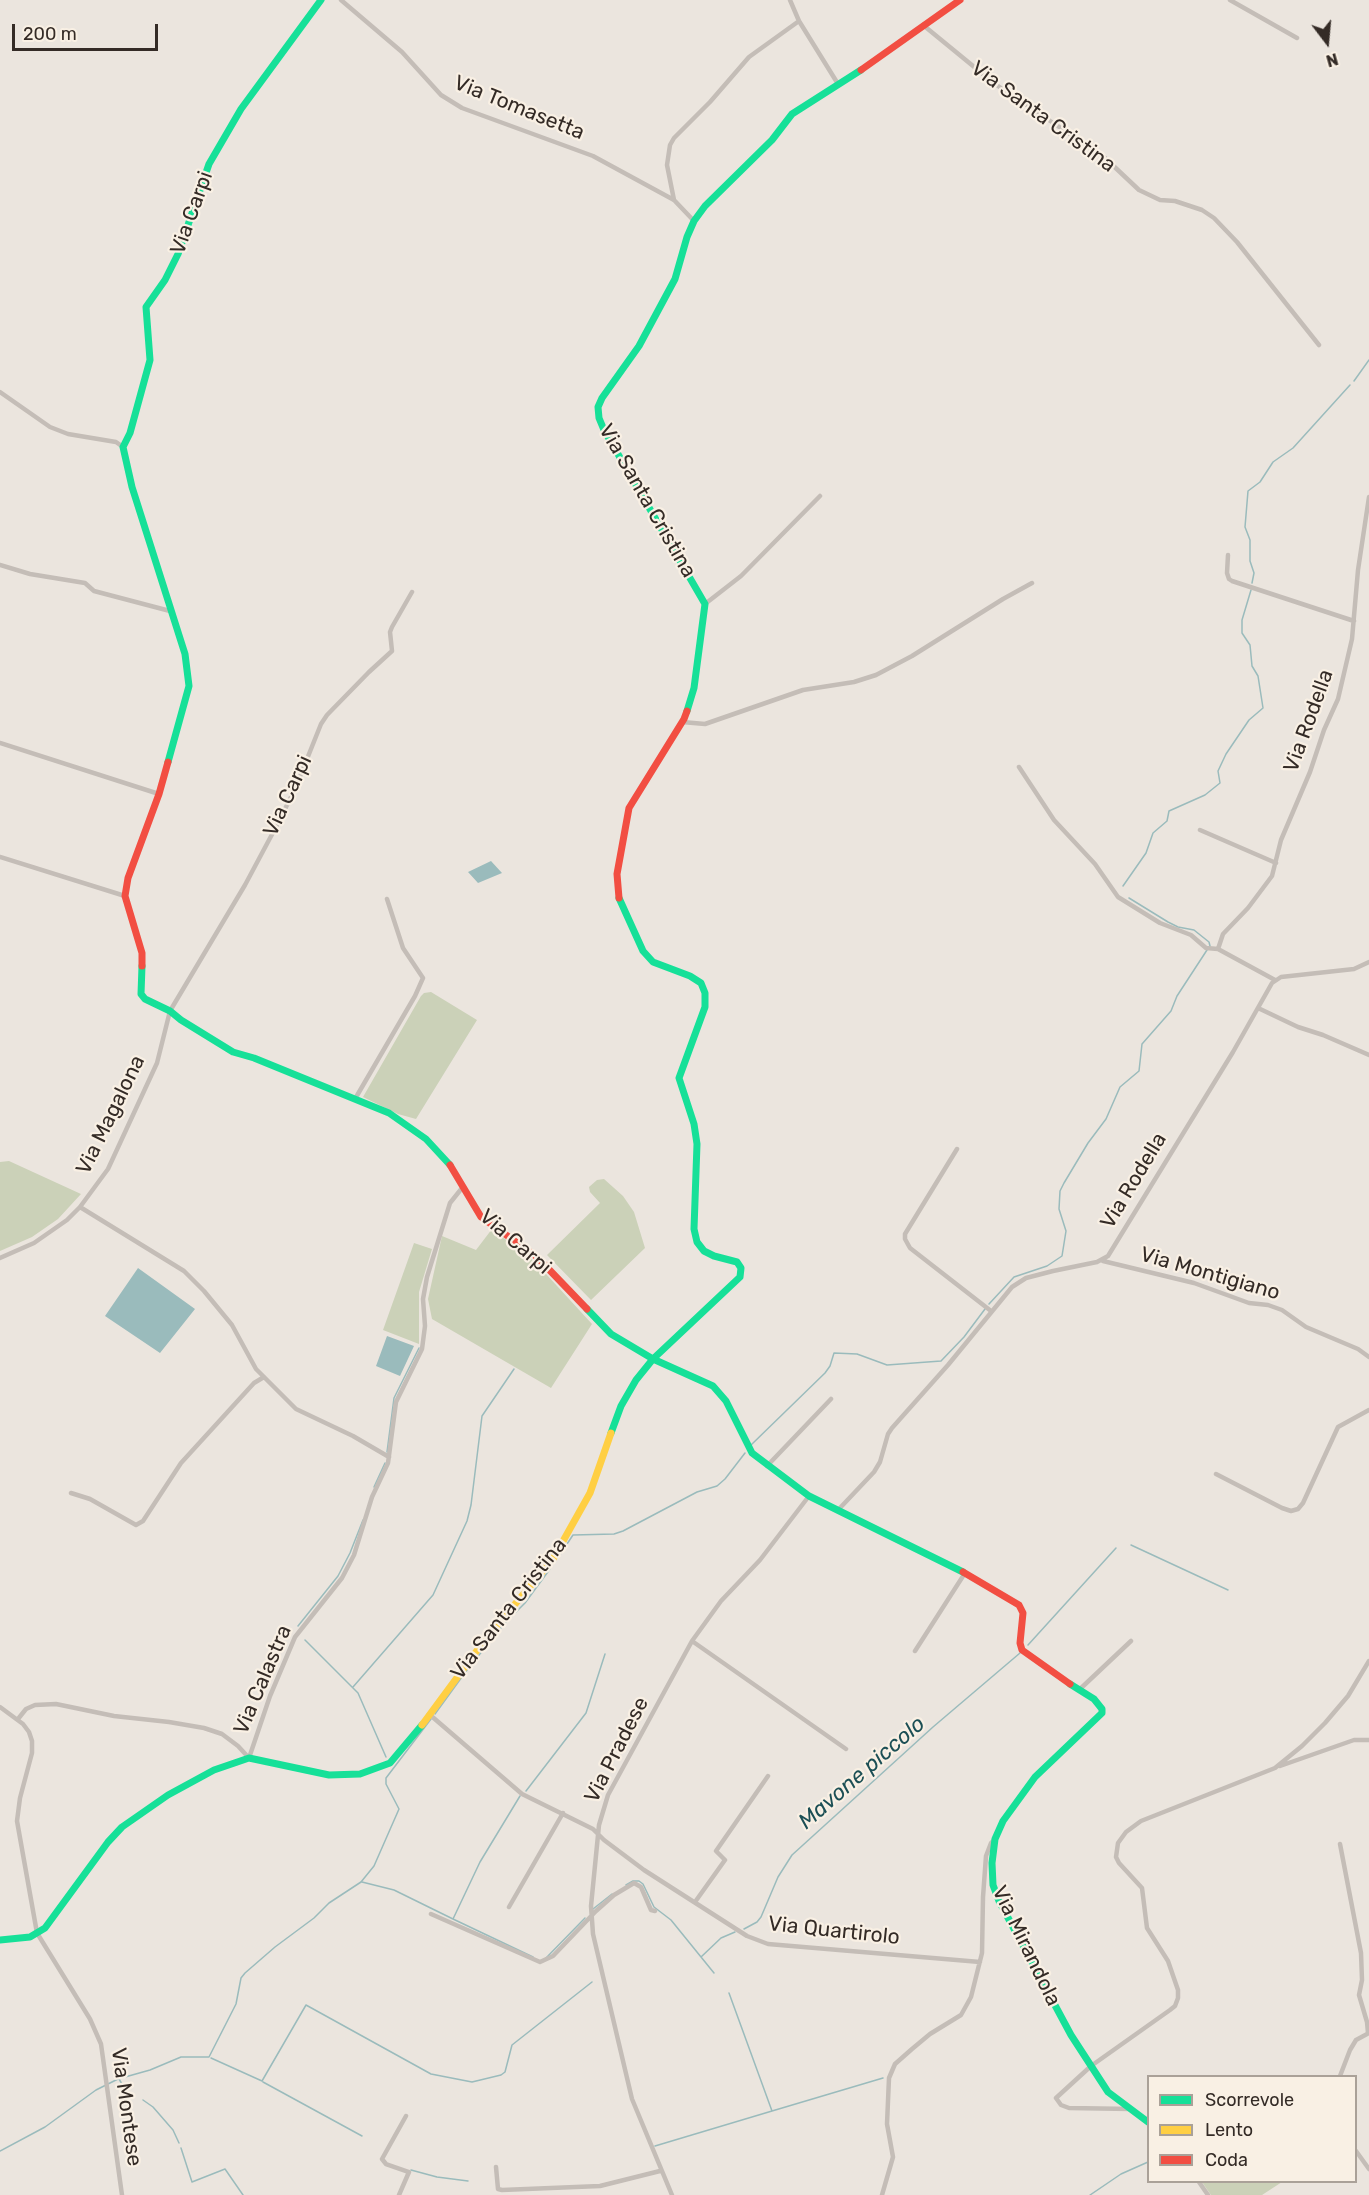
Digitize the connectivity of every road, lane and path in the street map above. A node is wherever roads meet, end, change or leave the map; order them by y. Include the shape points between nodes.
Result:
1 (321, 0) edge
2 (341, 0) edge
3 (790, 0) edge
4 (960, 0) edge
5 (1230, 0) edge
6 (799, 21) junction
7 (922, 25) junction
8 (1297, 38) dead end
9 (838, 84) junction
10 (674, 200) junction
11 (694, 221) junction
12 (1320, 345) dead end
13 (0, 392) edge
14 (123, 447) junction
15 (820, 496) dead end
16 (1369, 497) edge
17 (1228, 555) dead end
18 (0, 565) edge
19 (1032, 583) dead end
20 (412, 592) dead end
21 (705, 604) junction
22 (170, 611) junction
23 (1354, 621) junction
24 (682, 722) junction
25 (0, 743) edge
26 (1019, 767) dead end
27 (159, 794) junction
28 (1200, 830) dead end
29 (0, 856) edge
30 (1276, 863) junction
31 (124, 896) junction
32 (387, 899) dead end
33 (1218, 950) junction
34 (1369, 962) edge
35 (1275, 980) junction
36 (1258, 1008) junction
37 (170, 1011) junction
38 (1369, 1055) edge
39 (356, 1099) junction
40 (957, 1149) dead end
41 (462, 1188) junction
42 (80, 1207) junction
43 (0, 1258) edge
44 (1103, 1261) junction
45 (991, 1311) junction
46 (1369, 1357) edge
47 (653, 1359) junction
48 (264, 1377) junction
49 (831, 1399) dead end
50 (1369, 1410) edge
51 (389, 1457) junction
52 (767, 1466) junction
53 (1216, 1474) dead end
54 (71, 1493) dead end
55 (809, 1496) junction
56 (839, 1509) junction
57 (965, 1573) junction
58 (692, 1641) junction
59 (1131, 1641) dead end
60 (915, 1651) dead end
61 (1369, 1661) edge
62 (1079, 1690) junction
63 (0, 1707) edge
64 (429, 1714) junction
65 (18, 1719) junction
66 (1369, 1740) edge
67 (846, 1749) dead end
68 (249, 1758) junction
69 (1275, 1768) junction
70 (768, 1776) dead end
71 (563, 1813) junction
72 (598, 1834) junction
73 (995, 1839) junction
74 (1340, 1844) dead end
75 (695, 1902) junction
76 (509, 1907) dead end
77 (655, 1911) dead end
78 (431, 1914) dead end
79 (590, 1917) junction
80 (37, 1933) junction
81 (0, 1940) edge
82 (980, 1962) junction
83 (1369, 2033) edge
84 (1091, 2066) junction
85 (1340, 2075) edge
86 (1131, 2109) junction
87 (406, 2116) dead end
88 (1147, 2121) edge
89 (1357, 2152) edge
90 (496, 2167) dead end
91 (1369, 2169) edge
92 (660, 2171) junction
93 (572, 2188) junction
94 (506, 2192) edge
95 (122, 2195) edge
96 (399, 2195) edge
97 (572, 2195) edge
98 (672, 2195) edge
99 (882, 2195) edge

1 - 14 street, Via Carpi via 241,109 209,164 178,254 146,307 150,360
2 - 10 street, Via Tomasetta via 402,52 441,95 462,108 593,156
3 - 6 street
4 - 7 street, Via Santa Cristina
5 - 8 street
6 - 9 street
6 - 10 street via 749,57 674,138 667,165
7 - 9 street, Via Santa Cristina
7 - 12 street, Via Santa Cristina via 995,84 1104,157 1139,190 1160,200 1203,210 1214,218
9 - 11 street, Via Santa Cristina via 792,114
10 - 11 street, Via Tomasetta
11 - 21 street, Via Santa Cristina via 675,279 639,346 598,407 604,430
13 - 14 street via 50,427
14 - 22 street
15 - 21 street, Via Santa Cristina via 741,576
16 - 23 street, Via Rodella
17 - 23 street via 1227,573 1232,581
18 - 22 street via 85,583 94,591
19 - 24 street via 912,656 868,678 803,690 705,724
20 - 37 street, Via Carpi via 390,632 392,651 321,724 296,789 245,885
21 - 24 street, Via Santa Cristina via 694,688
22 - 27 street via 185,654 189,686
23 - 30 street, Via Rodella via 1338,699 1281,840
24 - 47 street, Via Santa Cristina via 629,808 619,852 618,894 643,951 653,962 701,983 705,993 705,1007 679,1078 697,1144 694,1229 704,1251 737,1262 741,1269 733,1286
25 - 27 street
26 - 33 street via 1054,820 1095,864 1118,897 1160,923 1191,935 1206,948
27 - 31 street
28 - 30 street
29 - 31 street
30 - 33 street, Via Rodella via 1267,884 1223,934
31 - 37 street, Via Carpi via 142,953 141,994
32 - 39 street via 403,948 423,978
33 - 35 street
34 - 35 street via 1354,969
35 - 36 street, Via Rodella
36 - 38 street
36 - 44 street, Via Rodella
37 - 39 street, Via Carpi via 233,1052
37 - 42 street, Via Magalona via 157,1063 126,1132 108,1169
39 - 41 street, Via Carpi via 389,1113 426,1139 451,1167
40 - 45 street via 905,1239 910,1248
41 - 47 street, Via Carpi via 482,1218 537,1257 611,1334
41 - 51 street, Via Calastra via 450,1203 427,1277 422,1349 396,1402
42 - 43 street, Via Magalona via 34,1243
42 - 48 street via 184,1271 225,1317
44 - 45 street, Via Rodella via 1019,1282
44 - 46 street, Via Montigiano via 1282,1310 1305,1326
45 - 56 street, Via Rodella via 892,1428 874,1472
47 - 52 street, Via Mirandola via 713,1386 726,1401 752,1453
47 - 64 street, Via Santa Cristina via 621,1406 590,1493 553,1559
48 - 51 street via 296,1409
48 - 54 street via 254,1383 182,1463 143,1521 136,1525 90,1499
49 - 52 street
50 - 53 street via 1338,1427 1298,1509 1282,1508
51 - 68 street, Via Calastra via 354,1555 342,1578 295,1637
52 - 55 street, Via Mirandola
55 - 56 street, Via Mirandola
55 - 58 street, Via Pradese
56 - 57 street, Via Mirandola
57 - 60 street
57 - 62 street, Via Mirandola via 1019,1605 1023,1613 1022,1650
58 - 67 street
58 - 72 street, Via Pradese via 608,1795
59 - 62 street
61 - 69 street via 1348,1696 1302,1746
62 - 73 street, Via Mirandola via 1094,1699 1102,1713 1035,1777 1003,1821
63 - 65 street
64 - 68 street, Via Santa Cristina via 390,1763 360,1773 329,1775
64 - 71 street, Via Quartirolo via 522,1794
65 - 68 street via 35,1705 56,1704 181,1724 222,1734
65 - 80 street via 32,1741 17,1821
66 - 69 street via 1354,1740
68 - 80 street via 195,1780 122,1827 57,1914
69 - 84 street via 1141,1821 1118,1843 1116,1857 1142,1888 1147,1928 1168,1961 1178,1998 1170,2010
70 - 75 street via 716,1851 725,1860
71 - 72 street, Via Quartirolo
71 - 76 street
72 - 75 street, Via Quartirolo via 644,1870
72 - 79 street, Via Pradese
73 - 82 street via 986,1856
73 - 84 street, Via Mirandola via 992,1874 999,1901
74 - 83 street via 1361,1953 1359,1995
75 - 82 street, Via Quartirolo via 747,1936 768,1944
77 - 79 street via 641,1887 634,1883
78 - 79 street via 540,1962 553,1956
79 - 92 street, Via Pradese via 632,2099
80 - 81 street via 18,1940
80 - 95 street, Via Montese via 101,2044
82 - 99 street via 962,2015 930,2034 891,2069 887,2124 893,2157
83 - 85 street via 1356,2040
84 - 86 street, Via Mirandola via 1108,2092
84 - 86 street via 1056,2098 1061,2105
86 - 88 street, Via Mirandola
87 - 96 street via 382,2159 409,2172
89 - 91 street
90 - 94 street via 498,2189
92 - 93 street via 600,2186
92 - 98 street, Via Pradese
93 - 94 street
93 - 97 street

